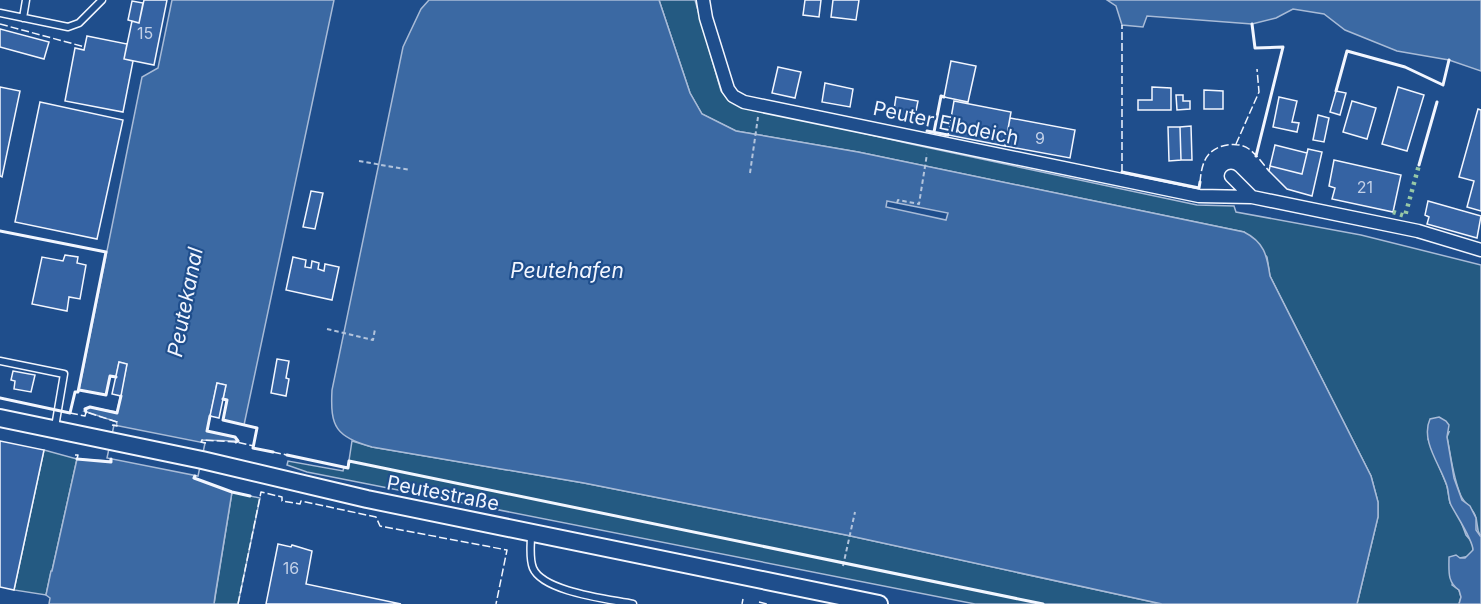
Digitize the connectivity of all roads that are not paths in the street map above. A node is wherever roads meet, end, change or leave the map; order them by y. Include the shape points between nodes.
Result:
1 (26, 0) edge
2 (102, 0) edge
3 (703, 0) edge
4 (0, 13) edge
5 (23, 18) junction
6 (1232, 176) dead end
7 (1252, 197) junction
8 (1481, 250) edge
9 (0, 361) edge
10 (0, 418) edge
11 (55, 430) junction
12 (531, 532) junction
13 (633, 604) edge
14 (879, 604) edge

1 - 5 lane
2 - 5 lane via 79,23 68,27
3 - 7 street, Peuter Elbdeich via 728,89 744,102 1199,196
4 - 5 lane
6 - 7 street
7 - 8 street, Peuter Elbdeich via 1418,231
9 - 11 lane via 64,374
10 - 11 street, Peutestraße
11 - 12 street, Peutestraße
12 - 13 lane via 531,556 541,579 554,586
12 - 14 street, Peutestraße

